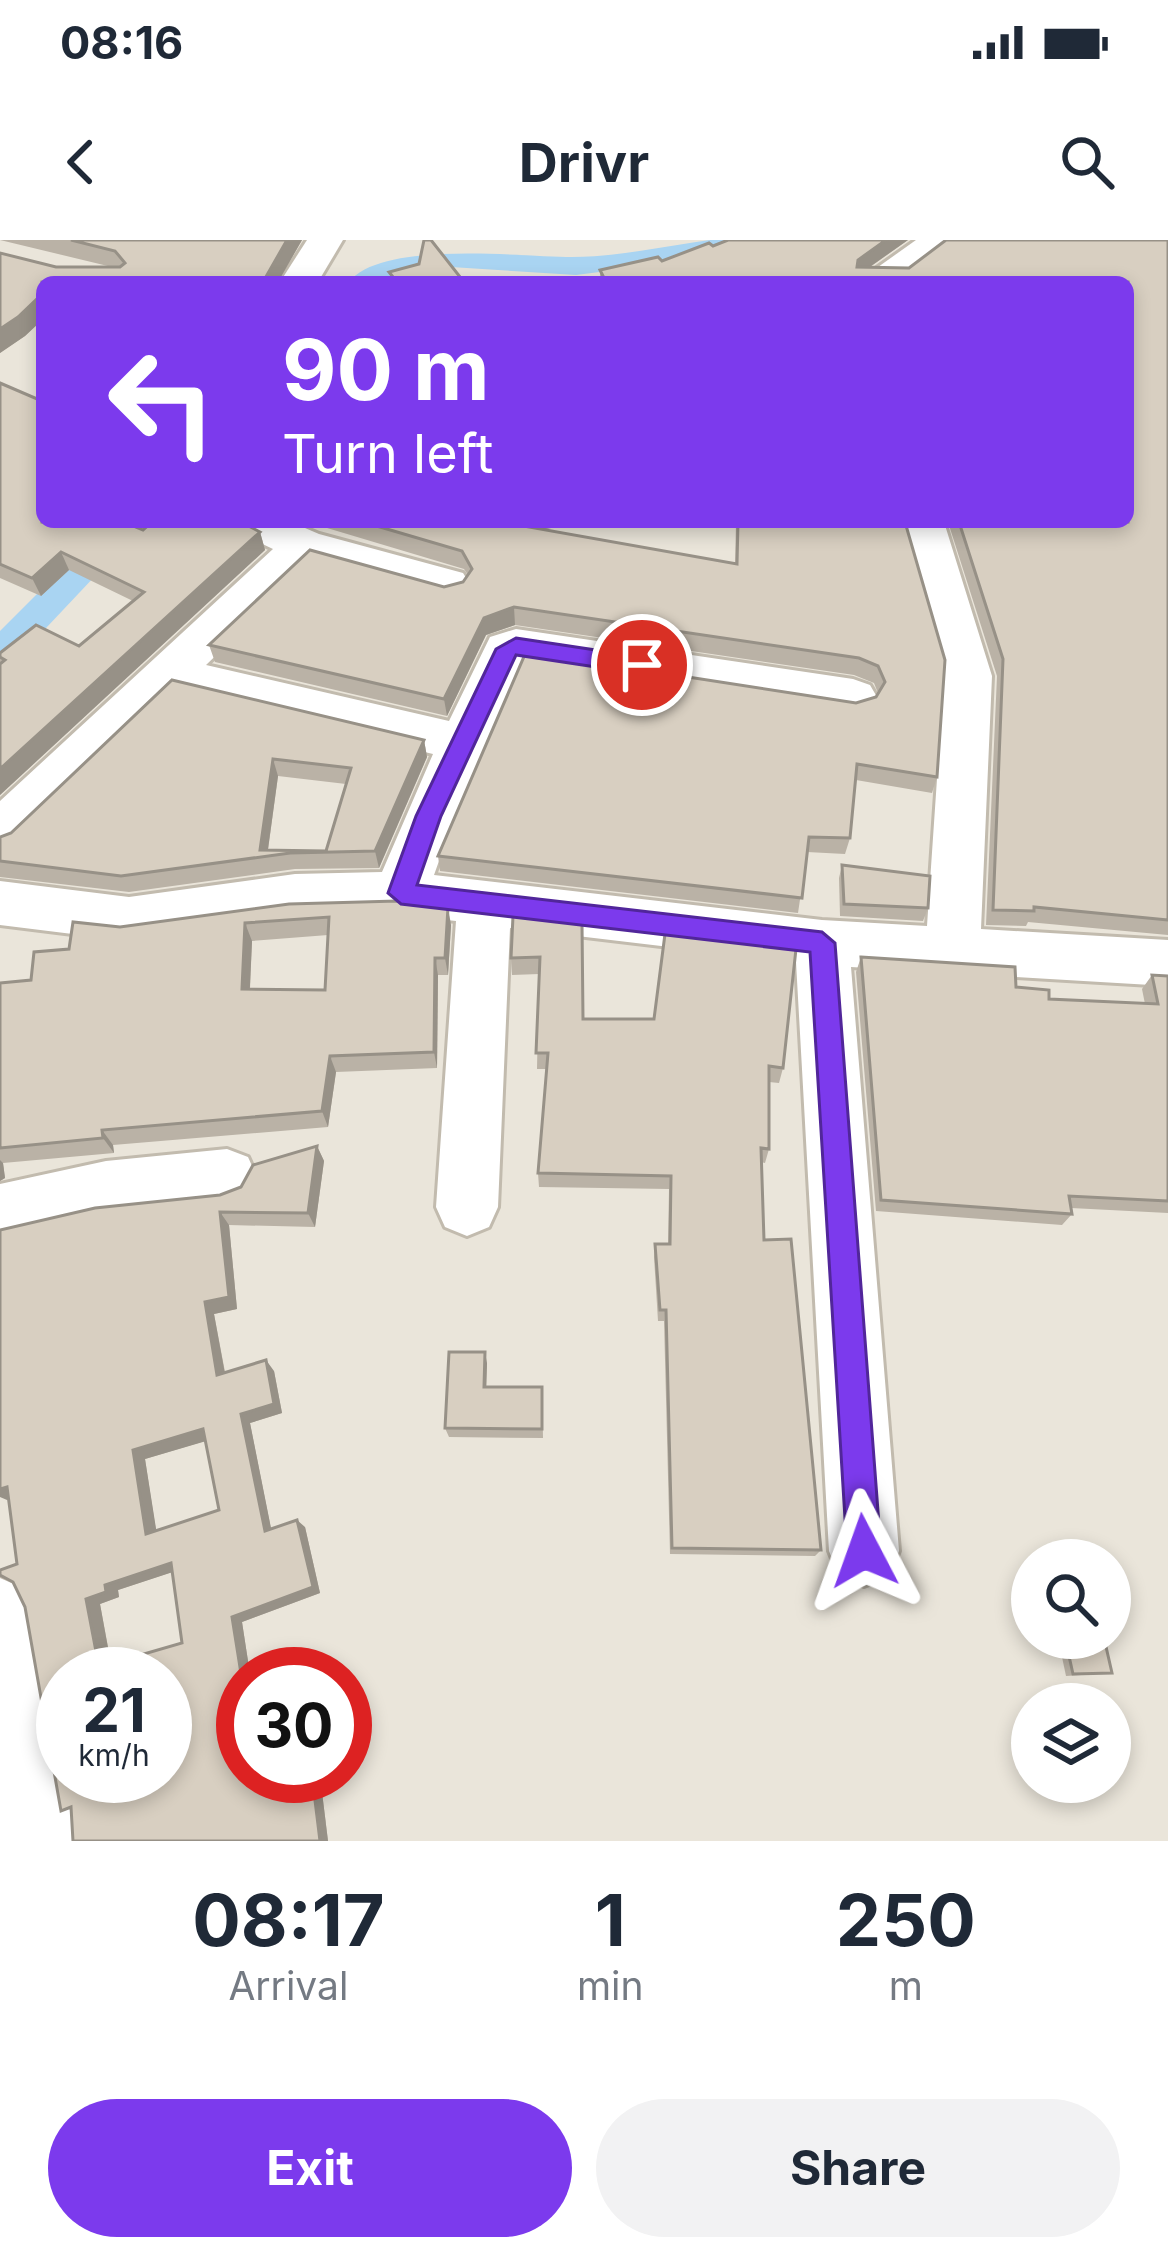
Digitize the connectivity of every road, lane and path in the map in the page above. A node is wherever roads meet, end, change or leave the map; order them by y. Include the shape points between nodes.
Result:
1 (325, 240) edge
2 (940, 240) edge
3 (303, 276) edge
4 (885, 276) edge
5 (266, 528) edge
6 (924, 528) edge
7 (304, 545) junction
8 (447, 584) edge
9 (167, 673) junction
10 (853, 698) edge
11 (462, 742) junction
12 (0, 832) edge
13 (401, 893) junction
14 (484, 901) junction
15 (0, 903) edge
16 (822, 943) junction
17 (953, 952) junction
18 (1168, 963) edge
19 (227, 1177) dead end
20 (467, 1207) dead end
21 (0, 1214) edge
22 (864, 1551) dead end
23 (3, 1655) edge
24 (39, 1841) edge

1 - 3 street
2 - 4 street
5 - 7 street
6 - 17 street via 968,676
7 - 8 street
7 - 9 street
9 - 11 street
9 - 12 street
10 - 11 street via 516,646 507,649
11 - 13 street
13 - 14 street
13 - 15 street via 295,896 129,919
14 - 16 street
14 - 20 street
16 - 17 street
16 - 22 street
17 - 18 street
19 - 21 street via 106,1189
23 - 24 street

